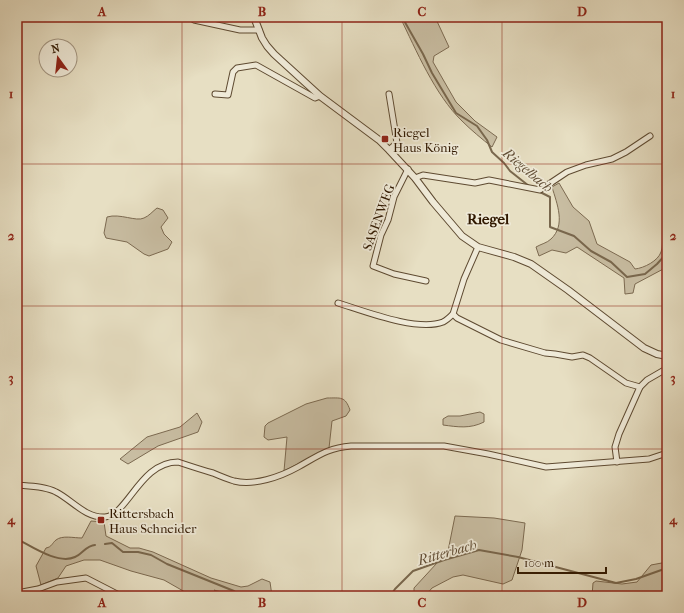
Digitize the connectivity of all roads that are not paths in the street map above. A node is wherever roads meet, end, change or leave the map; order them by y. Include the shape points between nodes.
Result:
1 (190, 17) edge
2 (254, 17) edge
3 (259, 30) junction
4 (215, 94) dead end
5 (390, 94) dead end
6 (320, 96) junction
7 (650, 136) dead end
8 (389, 150) junction
9 (408, 170) junction
10 (415, 178) junction
11 (478, 246) junction
12 (426, 281) dead end
13 (338, 303) dead end
14 (452, 314) junction
15 (667, 356) edge
16 (667, 359) edge
17 (666, 370) edge
18 (640, 387) junction
19 (667, 453) edge
20 (617, 462) junction
21 (17, 484) edge
22 (17, 593) edge
23 (121, 596) edge

1 - 3 street via 240,30
2 - 3 street
3 - 6 street via 274,54
4 - 6 street via 228,95 233,72 237,68 256,65 305,94 315,98
5 - 8 street via 397,143
6 - 8 street
7 - 10 street via 612,159 567,172 540,190 489,180 475,183 423,175
8 - 9 street
9 - 10 street
9 - 12 street, SASENWEG via 394,197 374,266 394,274
10 - 11 street via 454,228
11 - 14 street
11 - 15 street via 514,256 531,264 644,348
13 - 14 street via 413,324 442,322
14 - 18 street via 500,340 545,354 572,357 583,355 626,383
16 - 17 street
17 - 18 street via 647,380
18 - 20 street via 617,440
19 - 20 street
20 - 21 street via 546,467 444,446 351,446 318,455 276,477 262,481 235,481 172,462 147,475 120,508 106,517 84,511 52,490
22 - 23 street via 57,582 86,578

